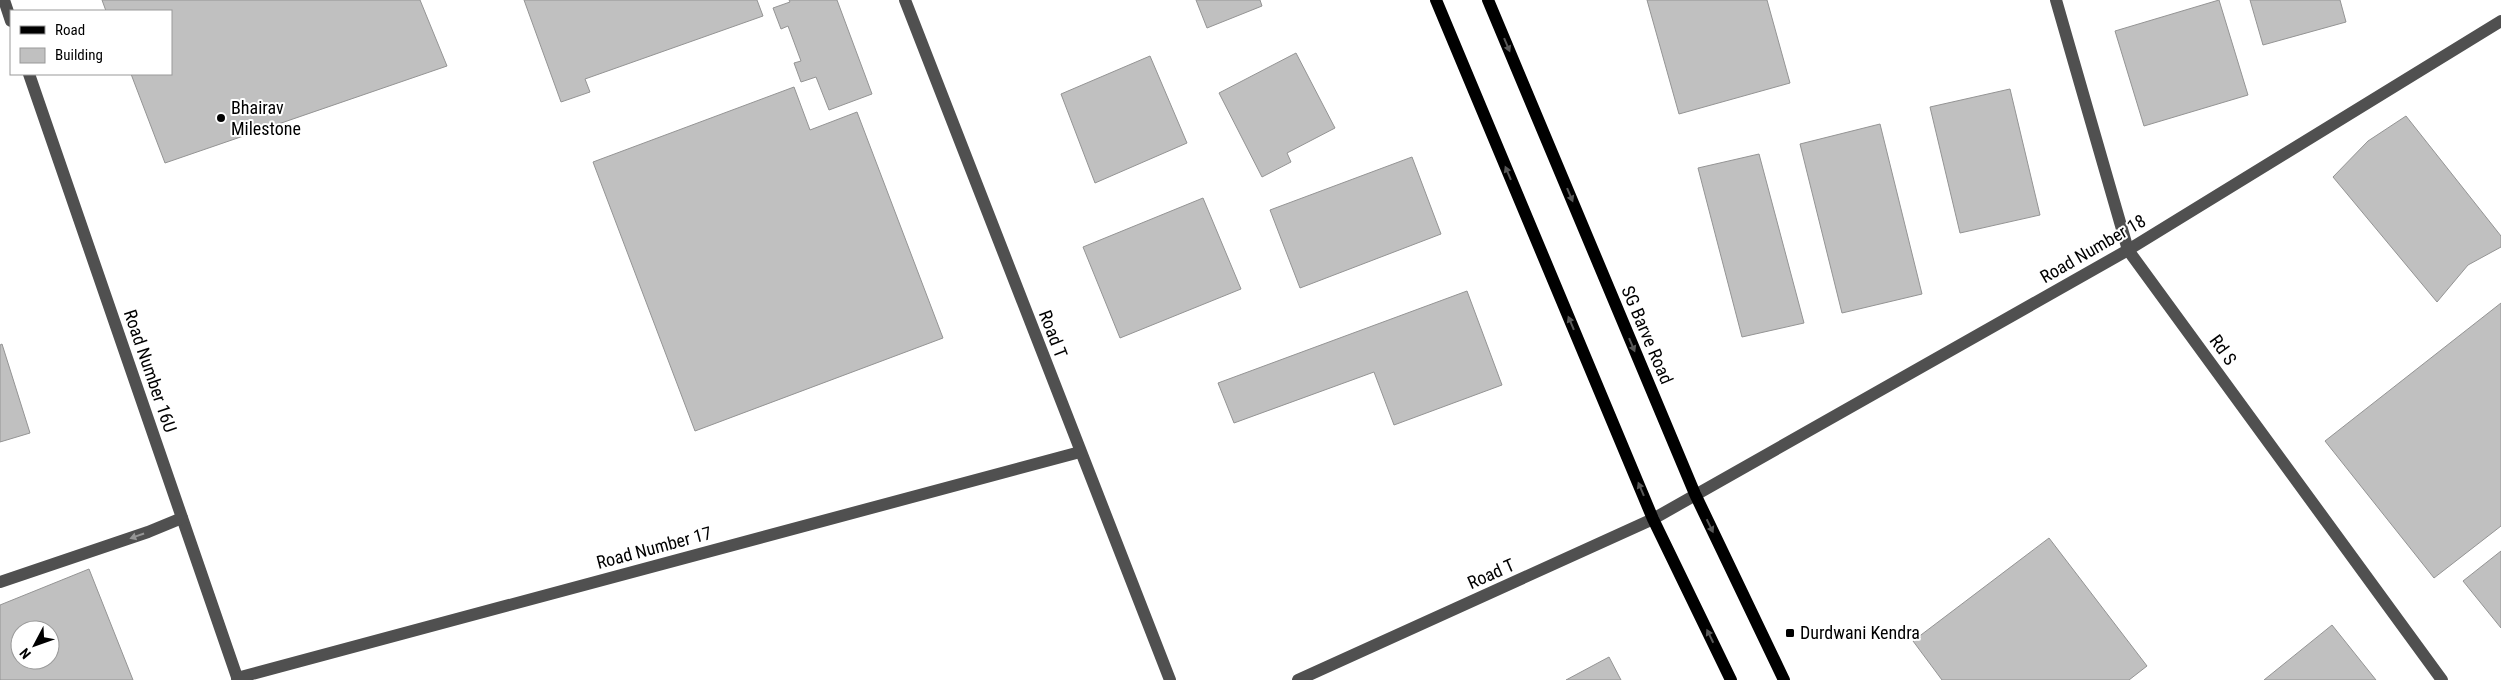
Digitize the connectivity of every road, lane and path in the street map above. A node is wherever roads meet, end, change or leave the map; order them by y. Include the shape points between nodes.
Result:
1 (4, 0) edge
2 (905, 0) edge
3 (1436, 0) edge
4 (1488, 0) edge
5 (2056, 0) edge
6 (10, 18) edge
7 (2501, 21) edge
8 (30, 75) edge
9 (2128, 250) junction
10 (1080, 452) junction
11 (1695, 494) junction
12 (182, 518) junction
13 (1653, 519) junction
14 (0, 582) edge
15 (237, 679) edge
16 (1170, 680) edge
17 (1298, 680) edge
18 (1731, 680) edge
19 (1784, 680) edge
20 (2442, 680) edge

1 - 6 street
2 - 10 street, Road T
13 -> 3 main road
4 -> 11 main road, SG Barve Road
5 - 9 street, Rd S
7 - 9 street, Road Number 18
8 - 12 street, Road Number 16U
9 - 11 street, Road Number 18
9 - 20 street, Rd S
10 - 15 street, Road Number 17
10 - 16 street, Road T
11 - 13 street, Road T
11 -> 19 main road, SG Barve Road
12 -> 14 street
12 - 15 street, Road Number 16U
13 - 17 street, Road T
18 -> 13 main road

